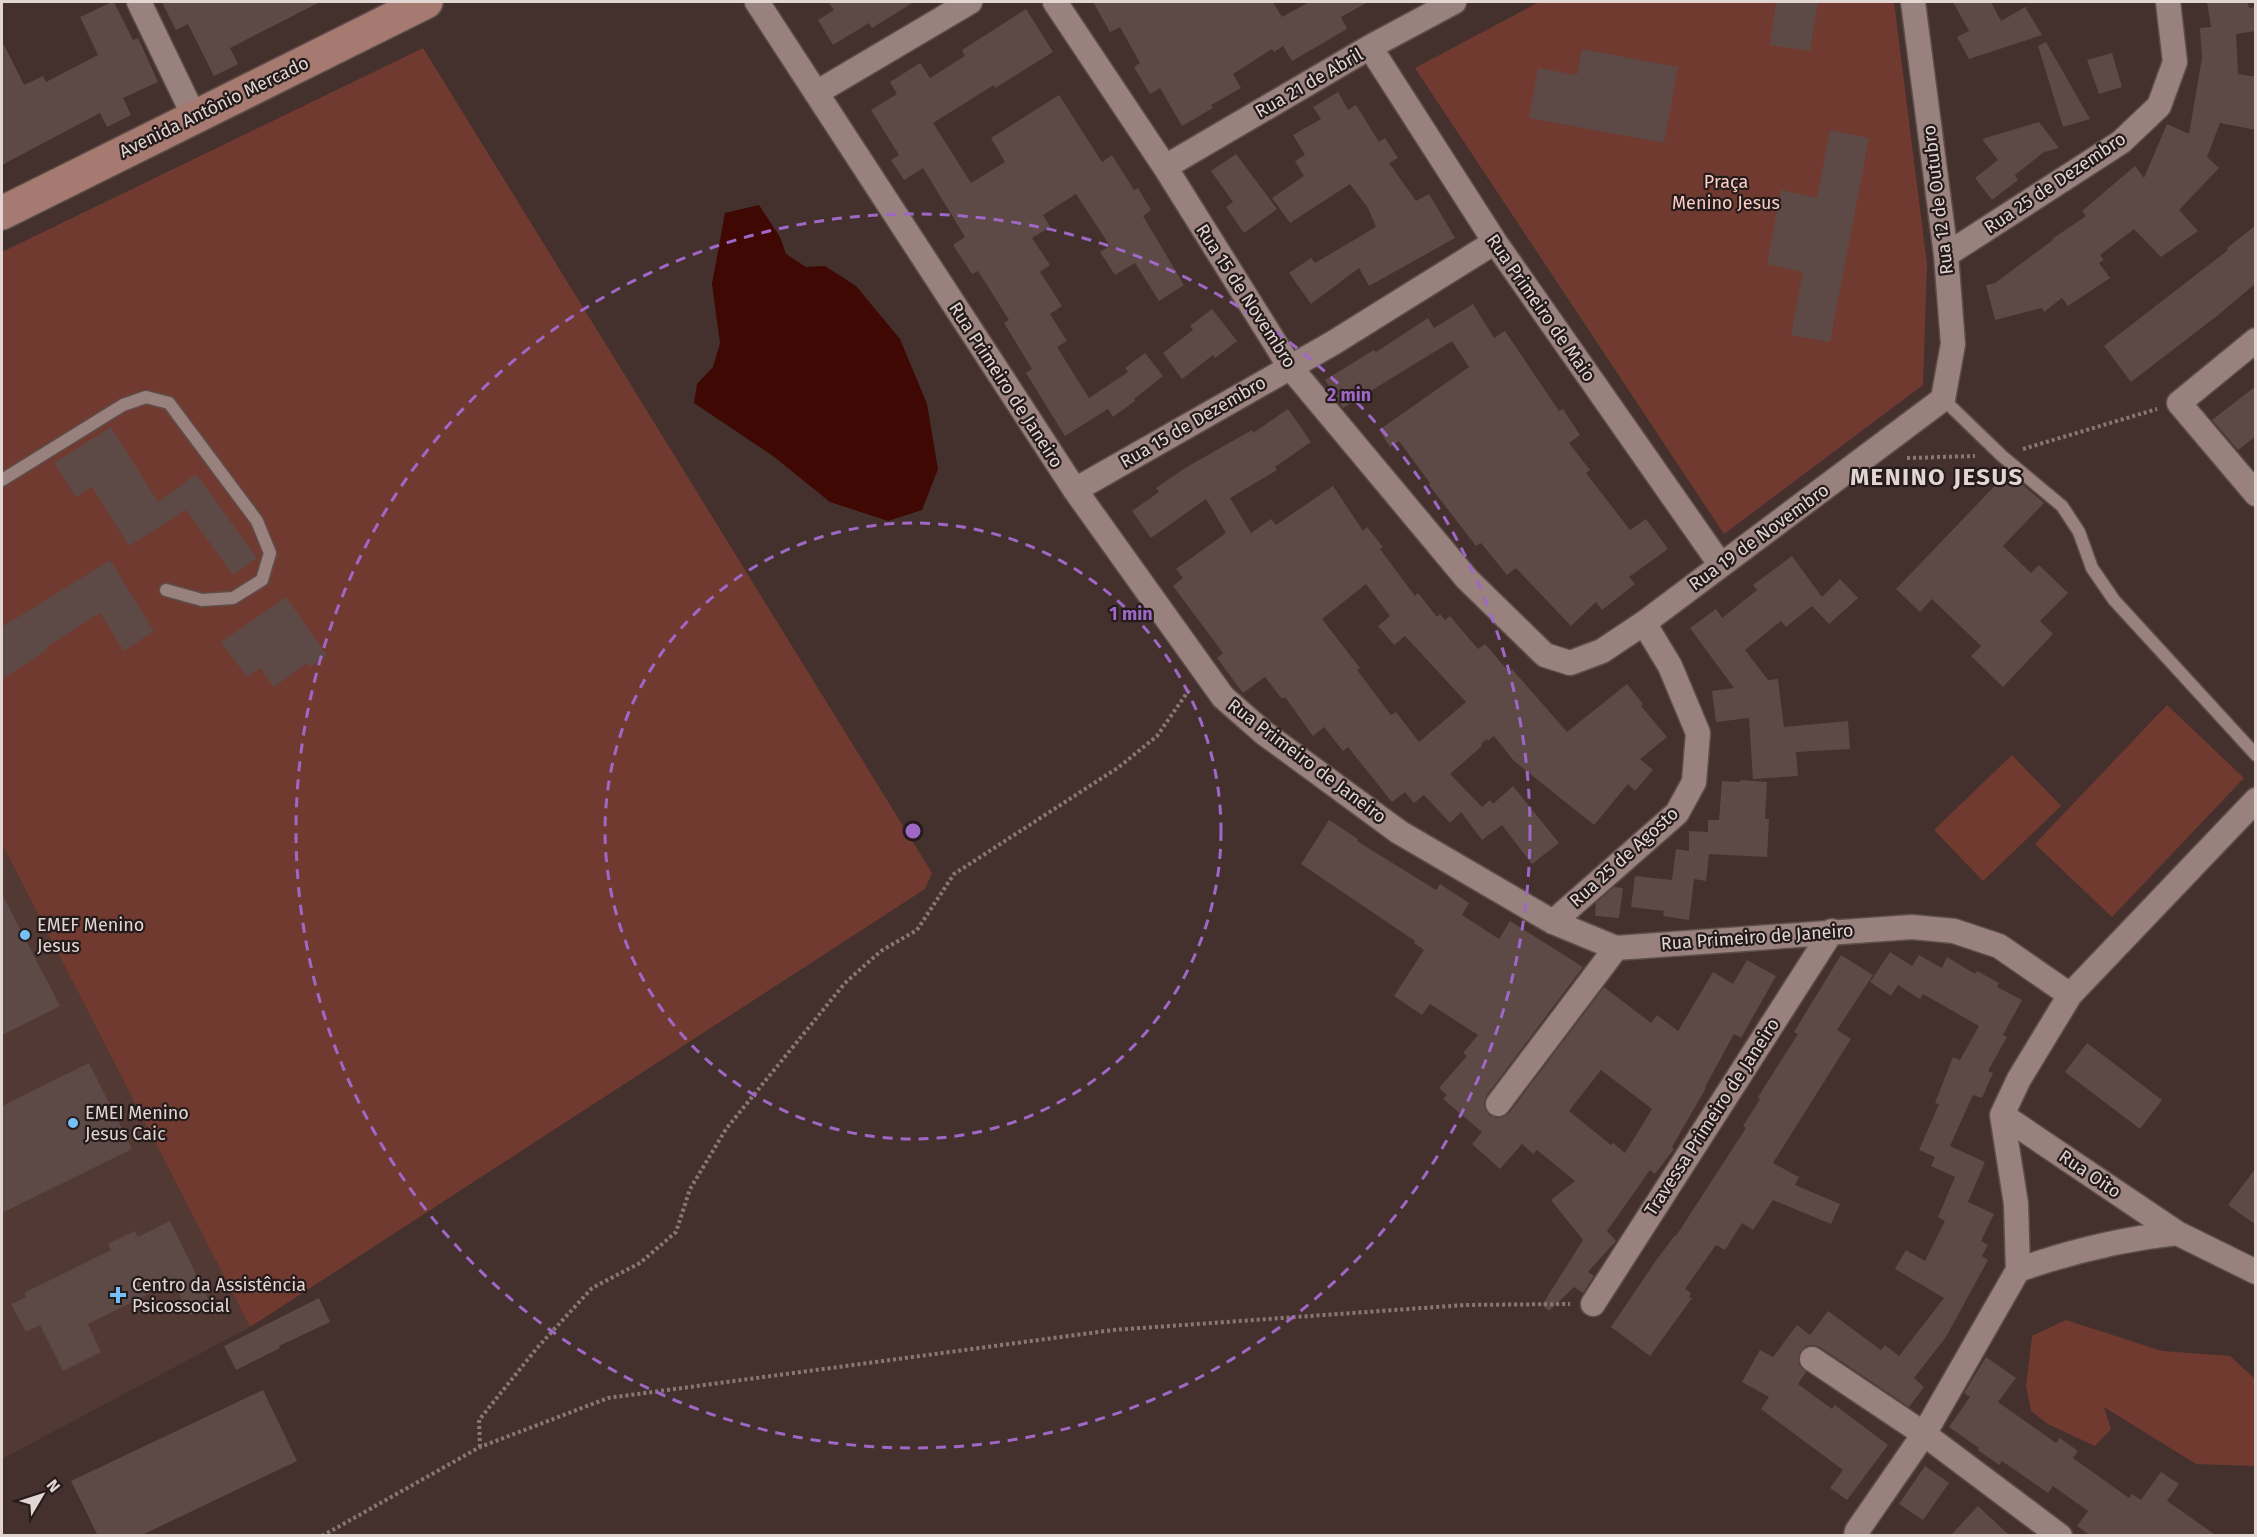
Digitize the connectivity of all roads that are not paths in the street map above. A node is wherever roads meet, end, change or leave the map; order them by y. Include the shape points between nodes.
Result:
1 (139, 2) edge
2 (426, 2) edge
3 (757, 2) edge
4 (970, 2) edge
5 (1055, 2) edge
6 (1455, 2) edge
7 (1912, 2) edge
8 (2168, 2) edge
9 (1370, 47) junction
10 (816, 93) junction
11 (194, 116) junction
12 (1164, 166) junction
13 (2, 213) edge
14 (1495, 242) junction
15 (1946, 255) junction
16 (2256, 340) edge
17 (1290, 367) junction
18 (1943, 399) junction
19 (2, 480) edge
20 (1075, 490) junction
21 (2256, 494) edge
22 (1720, 564) junction
23 (166, 590) dead end
24 (1644, 623) junction
25 (1570, 663) joint
26 (2256, 755) edge
27 (2256, 800) edge
28 (1553, 922) junction
29 (1832, 931) junction
30 (1616, 948) junction
31 (2070, 995) junction
32 (1498, 1104) dead end
33 (2002, 1114) junction
34 (2177, 1233) junction
35 (2018, 1270) junction
36 (2256, 1272) edge
37 (1593, 1304) road end
38 (1812, 1359) dead end
39 (1924, 1434) junction
40 (1856, 1536) edge
41 (2060, 1536) edge

1 - 11 street
2 - 11 street, Avenida Antônio Mercado
3 - 10 street, Rua Primeiro de Janeiro
4 - 10 street
5 - 12 street, Rua 15 de Novembro
6 - 9 street, Rua 21 de Abril
7 - 15 street, Rua 12 de Outubro
8 - 15 street, Rua 25 de Dezembro via 2175,62 2159,106 2121,142
9 - 12 street, Rua 21 de Abril
9 - 14 street, Rua Primeiro de Maio
10 - 20 street, Rua Primeiro de Janeiro
11 - 13 street, Avenida Antônio Mercado
12 - 17 street, Rua 15 de Novembro
14 - 17 street, Rua 15 de Dezembro
14 - 22 street, Rua Primeiro de Maio
15 - 18 street, Rua 12 de Outubro via 1953,344
16 - 21 street via 2179,403
17 - 20 street, Rua 15 de Dezembro
17 - 25 street, Rua 15 de Novembro via 1467,579 1545,656
18 - 22 street, Rua 19 de Novembro
18 - 26 lane via 2062,506 2079,532 2092,568 2114,600
19 - 23 lane via 123,405 146,397 169,403 257,521 270,553 262,580 233,598 202,600
20 - 28 street, Rua Primeiro de Janeiro via 1223,697 1264,733 1399,832
22 - 24 street, Rua 19 de Novembro
24 - 25 street, Rua 19 de Novembro via 1602,651
24 - 28 street, Rua 25 de Agosto via 1670,666 1698,733 1694,782 1677,813
27 - 31 street
28 - 30 street, Rua Primeiro de Janeiro
29 - 30 street, Rua Primeiro de Janeiro
29 - 31 street, Rua Primeiro de Janeiro via 1912,927 1954,930 1999,945
29 - 37 street, Travessa Primeiro de Janeiro
30 - 32 street
31 - 33 street
33 - 34 street, Rua Oito
33 - 35 street via 2016,1204
34 - 35 street via 2087,1247
34 - 36 street, Rua Oito
35 - 39 street
38 - 39 street
39 - 40 street
39 - 41 street

